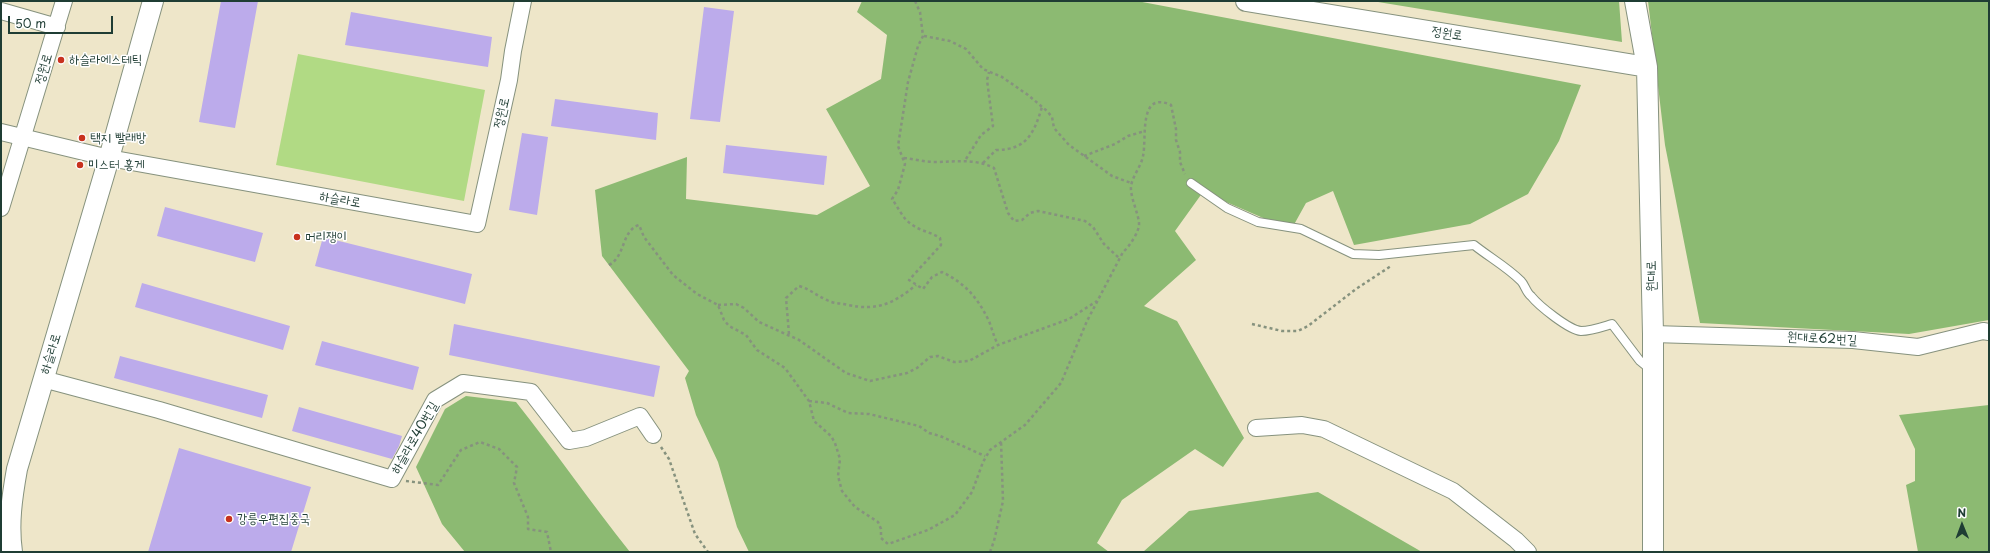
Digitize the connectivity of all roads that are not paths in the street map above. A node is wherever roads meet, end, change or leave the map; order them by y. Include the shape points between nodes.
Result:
1 (64, 1) edge
2 (153, 1) edge
3 (523, 1) edge
4 (1246, 1) edge
5 (1635, 1) edge
6 (1, 11) edge
7 (57, 27) junction
8 (1647, 68) junction
9 (1, 132) edge
10 (24, 138) junction
11 (109, 158) junction
12 (1191, 183) road end
13 (1, 208) edge
14 (477, 224) joint
15 (1989, 332) edge
16 (1653, 334) junction
17 (1653, 372) junction
18 (43, 379) junction
19 (1256, 428) dead end
20 (653, 435) road end
21 (12, 552) edge
22 (1528, 552) edge
23 (1653, 552) edge

1 - 7 street, 정원로
2 - 11 street, 하슬라로
3 - 14 street, 정원로 via 509,80
4 - 8 street, 정원로
5 - 8 street, 원대로
6 - 7 street
7 - 10 street, 정원로
8 - 16 street, 원대로
9 - 10 street, 하슬라로
10 - 11 street, 하슬라로
10 - 13 street
11 - 14 street, 하슬라로
11 - 18 street, 하슬라로
12 - 17 lane via 1227,208 1258,222 1300,229 1353,254 1379,255 1474,245 1523,282 1529,295 1543,310 1573,328 1580,331 1612,324 1640,360
15 - 16 street, 원대로62번길 via 1983,331 1918,348 1853,340
16 - 17 street, 원대로
17 - 23 street, 원대로
18 - 20 street, 하슬라로40번길 via 159,410 392,479 435,400 463,383 531,392 569,440 586,438 640,416
18 - 21 street, 하슬라로 via 17,469 11,502
19 - 22 street via 1302,425 1324,429 1453,491

